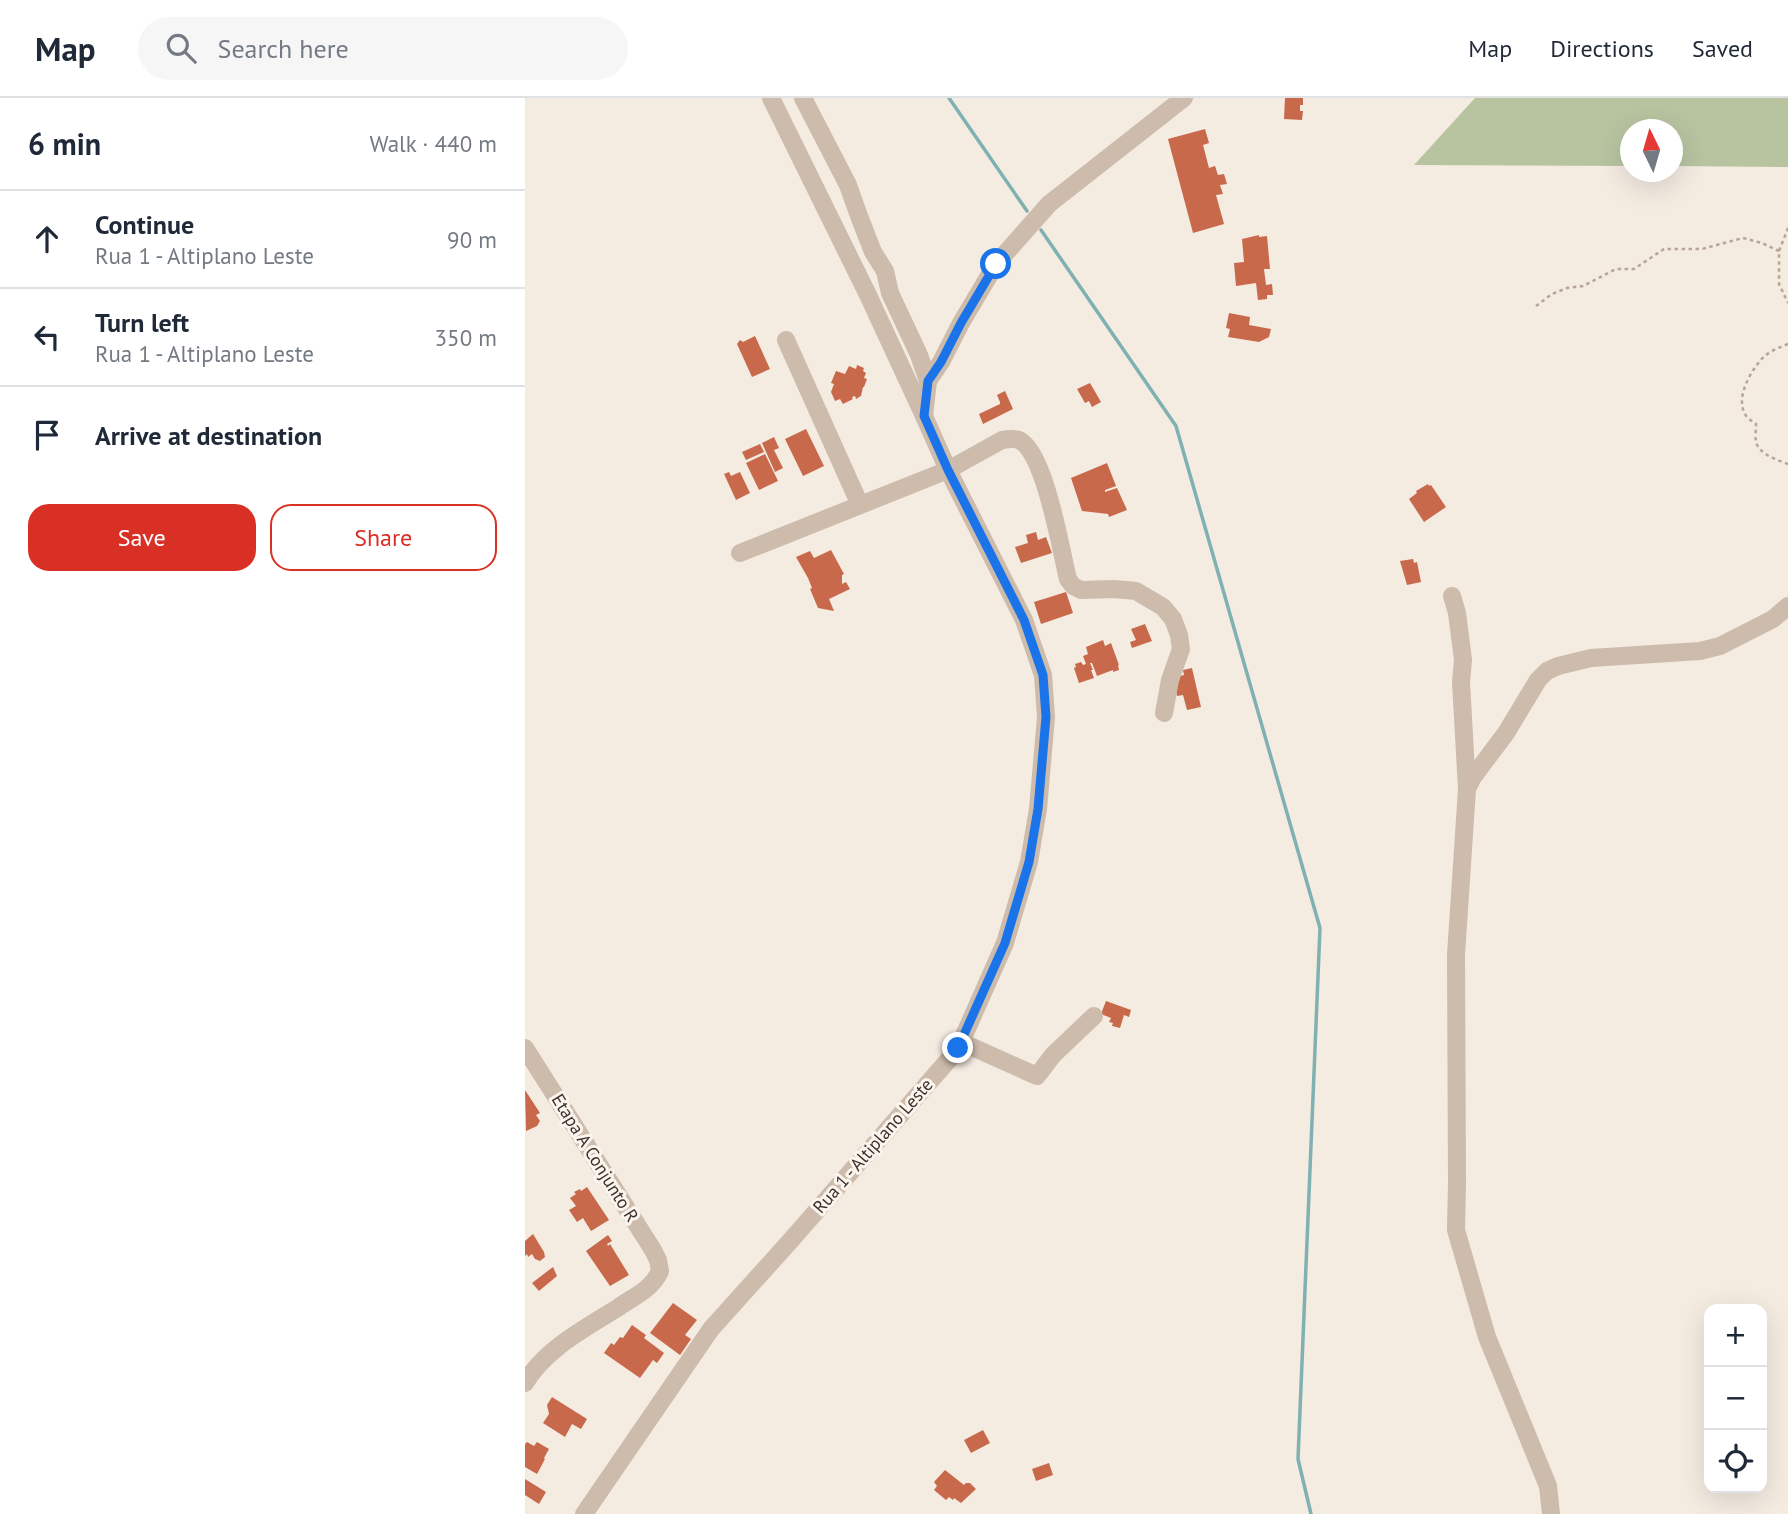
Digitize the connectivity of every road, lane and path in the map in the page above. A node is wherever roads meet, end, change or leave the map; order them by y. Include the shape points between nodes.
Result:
1 (771, 98) edge
2 (803, 98) edge
3 (1184, 98) edge
4 (1788, 228) edge
5 (1779, 251) junction
6 (1788, 303) edge
7 (1536, 306) dead end
8 (786, 341) dead end
9 (1788, 344) edge
10 (928, 381) junction
11 (924, 416) junction
12 (1788, 464) edge
13 (948, 470) junction
14 (860, 505) junction
15 (740, 552) dead end
16 (1452, 596) dead end
17 (1788, 606) edge
18 (1164, 713) dead end
19 (1467, 789) junction
20 (1094, 1016) dead end
21 (961, 1042) junction
22 (525, 1048) edge
23 (525, 1380) edge
24 (584, 1514) edge
25 (1552, 1514) edge

1 - 11 street, Rua 1 - Altiplano Leste
2 - 10 street via 848,185
3 - 10 street via 1049,204 996,264
4 - 5 path
5 - 6 path via 1779,284
5 - 7 path via 1743,238 1702,249 1664,249 1634,269 1616,269 1583,286 1552,294
8 - 14 street
9 - 12 path via 1761,360 1744,389 1742,405 1756,424 1756,444
10 - 11 street
11 - 13 street, Rua 1 - Altiplano Leste
13 - 14 street
13 - 18 street via 1002,440 1020,440 1026,446 1046,485 1073,586 1136,591 1163,607 1173,619 1181,649
13 - 21 street, Rua 1 - Altiplano Leste via 1024,620 1043,675 1046,717 1029,862 1005,943
14 - 15 street
16 - 19 street via 1463,660
17 - 19 street via 1773,619 1720,646 1591,658 1548,671
19 - 25 street via 1455,955 1456,1230 1487,1337 1548,1486
20 - 21 street via 1052,1055 1037,1076
21 - 24 street, Rua 1 - Altiplano Leste via 711,1329
22 - 23 street, Etapa A Conjunto R via 653,1250 660,1271 651,1287 556,1348

